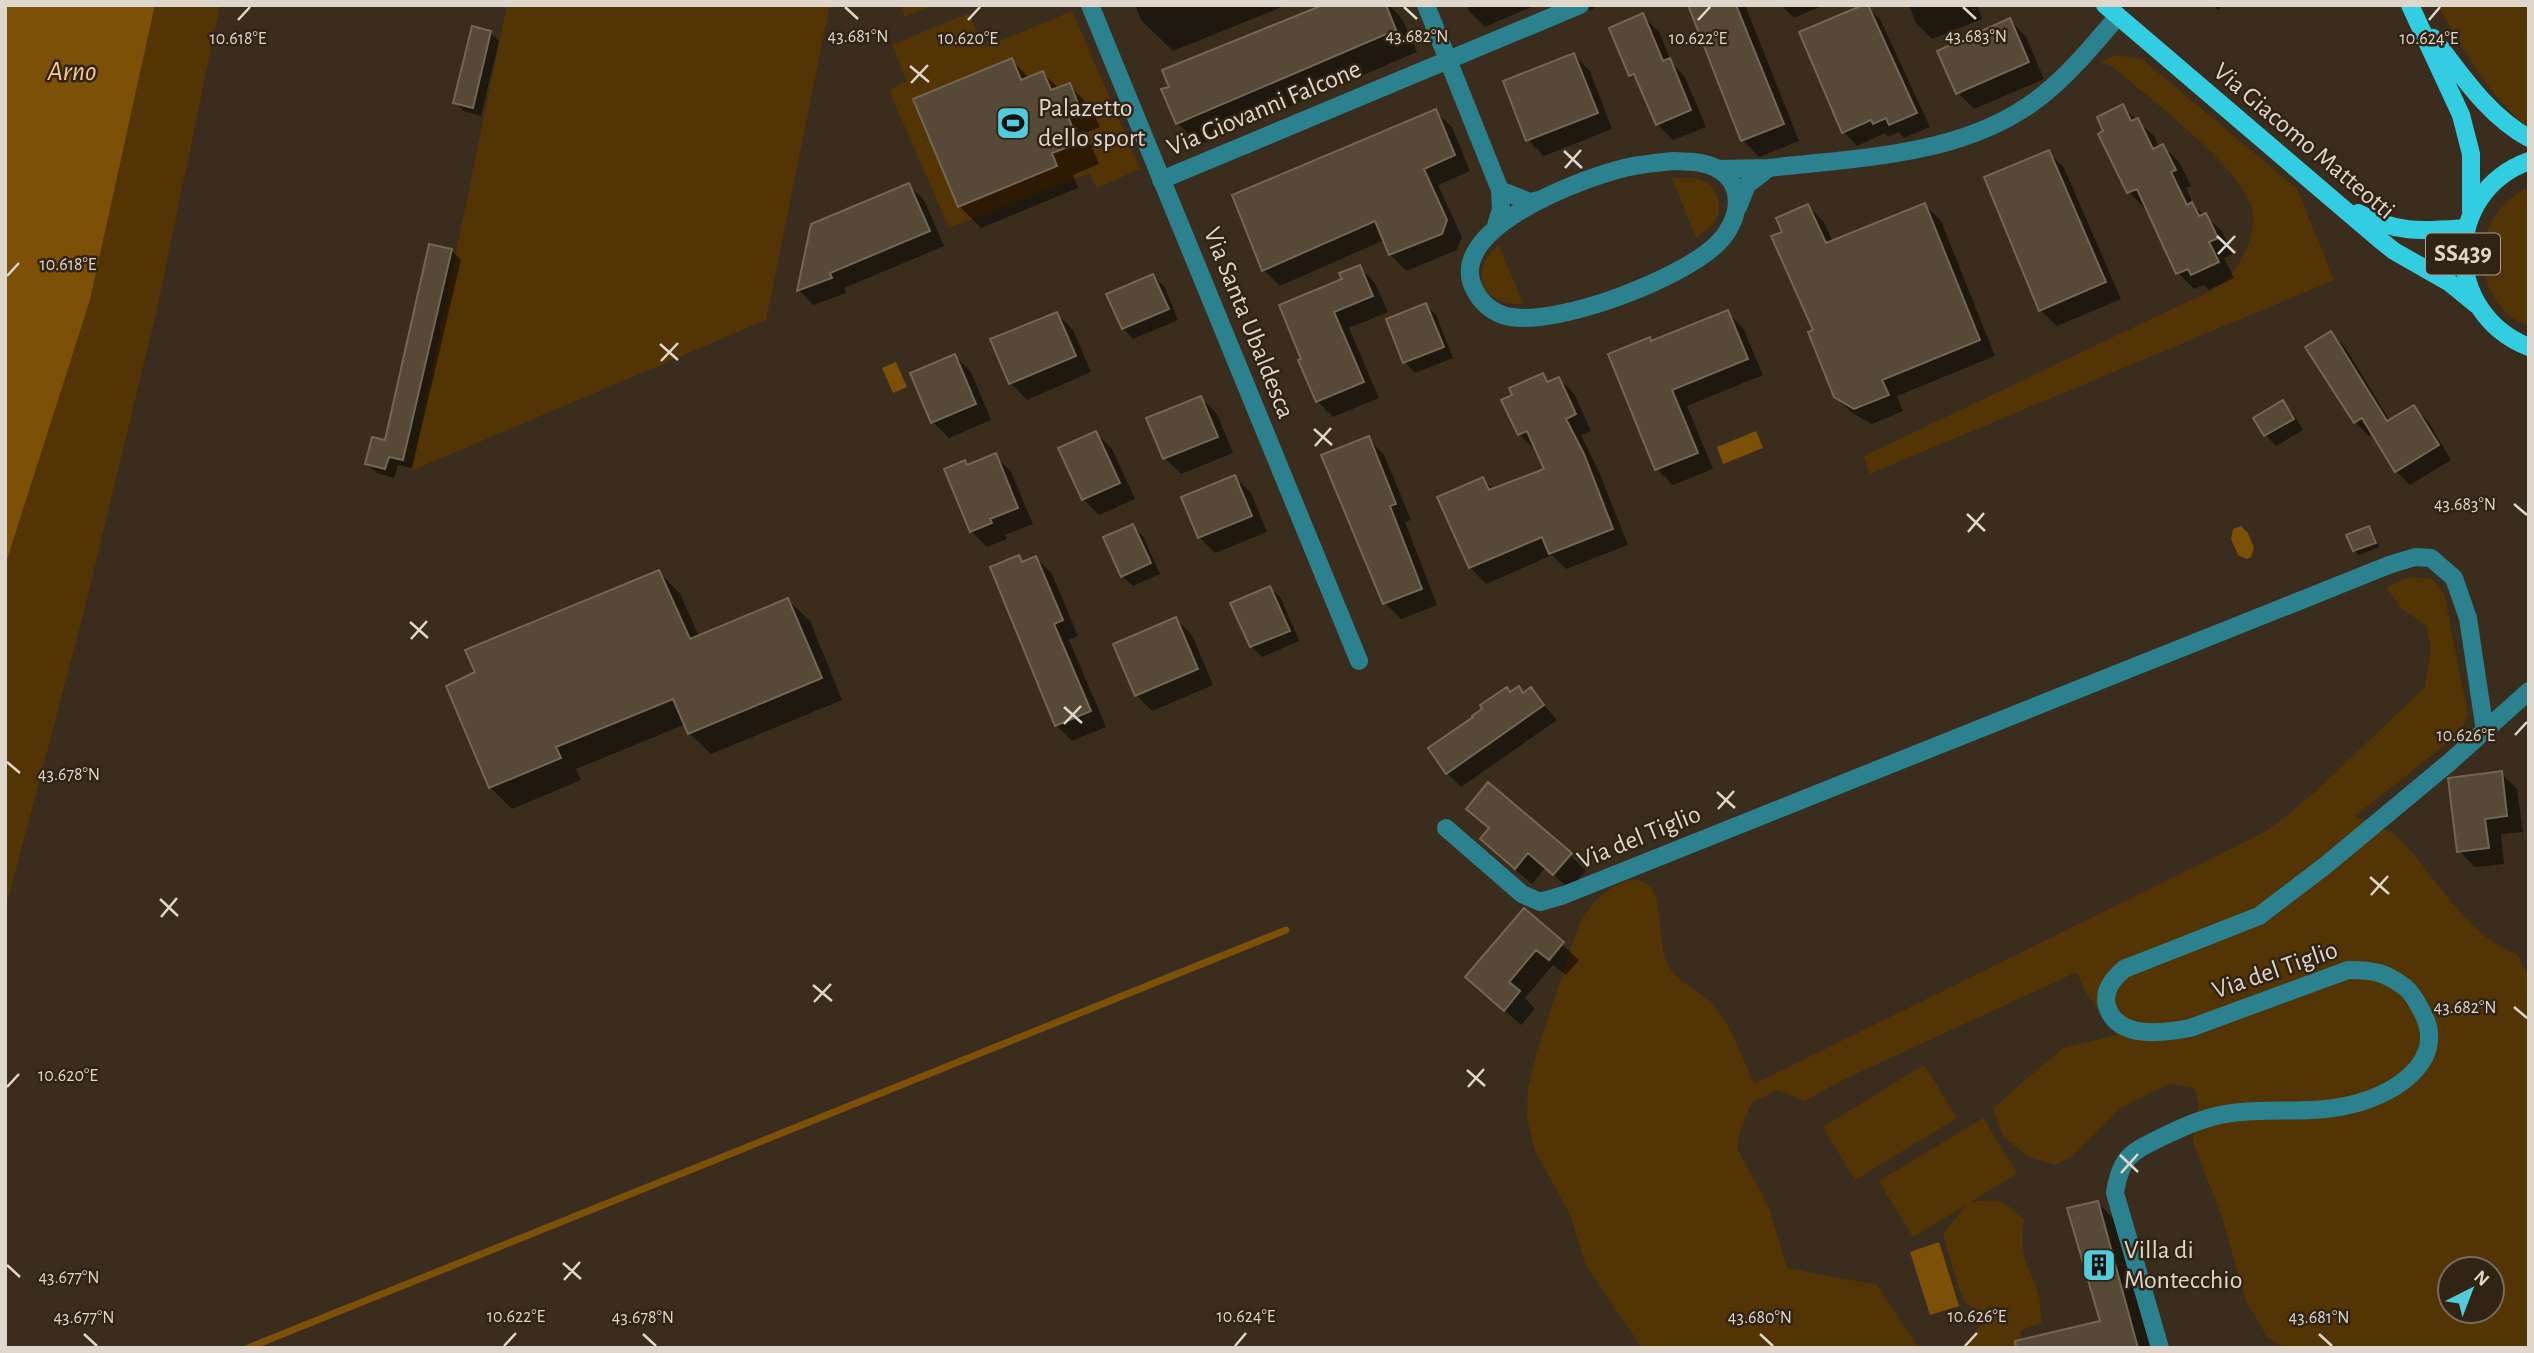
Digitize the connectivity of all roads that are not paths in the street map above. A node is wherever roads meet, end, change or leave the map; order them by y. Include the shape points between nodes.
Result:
1 (1090, 5) edge
2 (1426, 5) edge
3 (1580, 5) edge
4 (2412, 9) edge
5 (2112, 11) edge
6 (1448, 59) junction
7 (2529, 138) edge
8 (2529, 162) edge
9 (1769, 168) junction
10 (1718, 169) junction
11 (1161, 180) junction
12 (1500, 190) junction
13 (2328, 195) junction
14 (1543, 200) junction
15 (1737, 210) junction
16 (2469, 221) junction
17 (1495, 229) junction
18 (2477, 305) junction
19 (2489, 321) junction
20 (2529, 346) edge
21 (2529, 361) edge
22 (1359, 661) dead end
23 (2529, 691) edge
24 (2485, 731) junction
25 (1447, 828) dead end
26 (2160, 1348) edge

1 - 11 street, Via Santa Ubaldesca
2 - 6 street
3 - 6 street, Via Giovanni Falcone
4 - 7 main road via 2494,114
4 - 16 main road via 2461,114 2471,154
5 - 9 street via 2078,62 2043,95 2006,120 1951,141 1897,153
5 - 13 main road, Via Giacomo Matteotti
6 - 11 street, Via Giovanni Falcone
6 - 12 street
8 - 16 main road, SS439 via 2492,184
9 - 10 street
9 - 15 street via 1752,178
10 - 14 street via 1702,163 1643,163 1583,181
10 - 15 street via 1737,192
11 - 22 street, Via Santa Ubaldesca
12 - 14 street via 1530,202
12 - 17 street
13 - 16 main road via 2360,215 2405,231
13 - 18 main road, Via Giacomo Matteotti via 2394,251 2450,283
14 - 17 street
15 - 17 street via 1727,233 1697,260 1611,299 1538,318 1497,313 1476,293 1471,260
16 - 18 main road, SS439 via 2463,265
18 - 19 main road, SS439
19 - 20 main road, SS439
19 - 21 main road
23 - 24 street, Via del Tiglio
24 - 25 street, Via del Tiglio via 2468,618 2454,578 2431,558 2415,557 1540,902 1522,894
24 - 26 street, Via del Tiglio via 2259,916 2124,969 2110,982 2105,999 2109,1014 2137,1031 2164,1033 2190,1028 2348,970 2371,970 2390,976 2411,992 2430,1034 2427,1056 2410,1077 2364,1101 2307,1112 2234,1112 2208,1117 2128,1156 2118,1169 2115,1193

